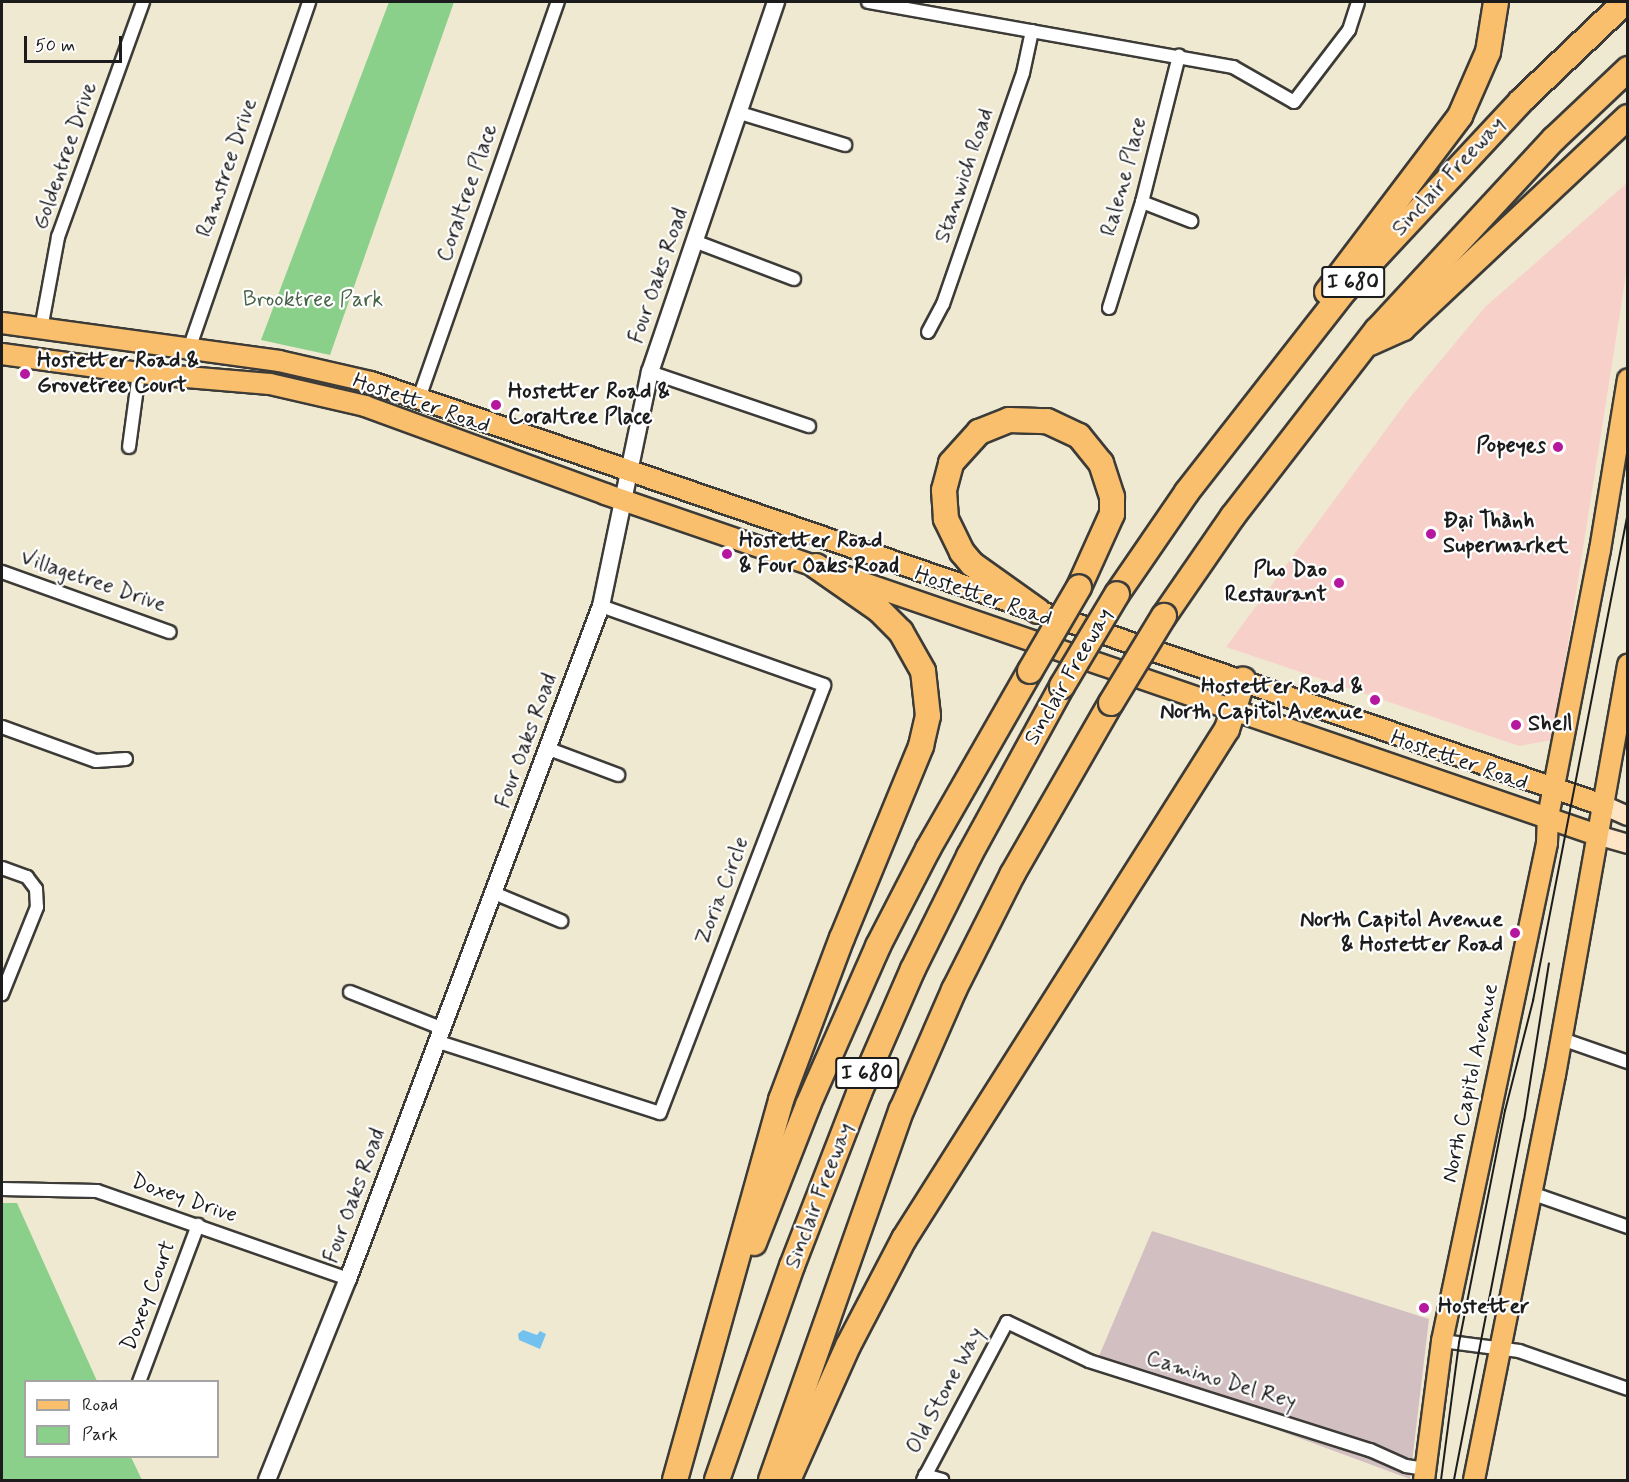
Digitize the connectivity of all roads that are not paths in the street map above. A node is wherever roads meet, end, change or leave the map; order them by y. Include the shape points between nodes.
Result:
1 (143, 2) edge
2 (309, 2) edge
3 (558, 2) edge
4 (776, 2) edge
5 (868, 2) edge
6 (1358, 2) edge
7 (1496, 2) edge
8 (1625, 2) edge
9 (1032, 31) junction
10 (1179, 56) junction
11 (1628, 69) edge
12 (740, 113) junction
13 (1628, 117) edge
14 (845, 145) dead end
15 (1142, 202) junction
16 (1191, 221) dead end
17 (694, 241) junction
18 (794, 279) dead end
19 (1109, 308) dead end
20 (2, 323) edge
21 (41, 329) junction
22 (928, 332) dead end
23 (1366, 345) junction
24 (189, 349) junction
25 (2, 354) edge
26 (650, 372) junction
27 (139, 373) junction
28 (1628, 379) edge
29 (1263, 391) junction
30 (419, 398) junction
31 (808, 426) dead end
32 (129, 447) dead end
33 (630, 471) junction
34 (625, 501) junction
35 (816, 566) junction
36 (2, 572) edge
37 (601, 606) junction
38 (1038, 611) junction
39 (170, 632) dead end
40 (1628, 664) edge
41 (1244, 680) junction
42 (1236, 709) junction
43 (2, 727) edge
44 (549, 749) junction
45 (126, 759) dead end
46 (618, 775) dead end
47 (1555, 787) junction
48 (1603, 805) junction
49 (1628, 816) edge
50 (1548, 817) junction
51 (1597, 835) junction
52 (1628, 844) edge
53 (2, 868) edge
54 (494, 893) junction
55 (561, 921) dead end
56 (2, 992) edge
57 (350, 992) dead end
58 (438, 1034) junction
59 (1559, 1038) junction
60 (1628, 1062) edge
61 (2, 1189) edge
62 (1531, 1193) junction
63 (198, 1226) junction
64 (1628, 1227) edge
65 (348, 1279) junction
66 (1007, 1322) joint
67 (1442, 1341) junction
68 (1500, 1348) junction
69 (140, 1380) edge
70 (1628, 1389) edge
71 (1425, 1474) edge
72 (924, 1478) edge
73 (267, 1480) edge
74 (675, 1480) edge
75 (717, 1480) edge
76 (771, 1480) edge
77 (788, 1480) edge
78 (942, 1480) edge
79 (1474, 1480) edge

1 - 21 street, Goldentree Drive via 58,237
2 - 24 street, Ramstree Drive
3 - 30 street, Coraltree Place
4 - 12 street, Four Oaks Road
5 - 9 street
6 - 10 street via 1349,30 1294,102 1233,68
7 - 29 highway via 1488,52 1460,116 1344,268
8 - 29 highway, Sinclair Freeway / I 680 via 1521,101 1429,197
9 - 10 street
9 - 22 street, Stanwich Road via 1019,84 943,304
10 - 15 street, Ralene Place
11 - 23 highway, Sinclair Freeway / I 680 via 1470,226
12 - 14 street
12 - 17 street, Four Oaks Road
13 - 23 highway via 1403,328
15 - 16 street
15 - 19 street, Ralene Place
17 - 18 street
17 - 26 street, Four Oaks Road
20 - 21 main road, Hostetter Road
21 - 24 main road, Hostetter Road
23 - 76 highway, Sinclair Freeway / I 680, bridge via 1233,516 1164,616 1012,875 954,990 902,1109
24 - 30 main road, Hostetter Road via 329,370
25 - 27 main road, Hostetter Road
26 - 31 street
26 - 33 street, Four Oaks Road
27 - 32 street
27 - 34 main road, Hostetter Road via 270,384 365,406
28 - 47 main road, North Capitol Avenue
29 - 75 highway, Sinclair Freeway / I 680, bridge via 1186,492 1117,594 969,856 895,1010 792,1266
30 - 33 main road, Hostetter Road
33 - 34 street, Four Oaks Road
33 - 38 main road, Hostetter Road
34 - 35 main road, Hostetter Road
34 - 37 street, Four Oaks Road
35 - 42 main road, Hostetter Road
35 - 74 highway via 879,610 902,632 923,671 928,716 921,746 781,1100
36 - 39 street, Villagetree Drive
37 - 44 street, Four Oaks Road
37 - 58 street, Zoria Circle via 824,686 660,1113
38 - 41 main road, Hostetter Road
38 - 74 highway, bridge via 972,564 946,519 944,490 951,463 979,432 1009,420 1047,421 1079,436 1101,463 1112,497 1112,514 1079,587 928,849 832,1048 759,1228
40 - 48 main road
41 - 42 highway
41 - 47 main road, Hostetter Road
42 - 50 main road, Hostetter Road
42 - 77 highway via 904,1239 848,1346
43 - 45 street via 96,761
44 - 46 street
44 - 54 street, Four Oaks Road
47 - 48 main road, Hostetter Road
47 - 50 main road, North Capitol Avenue
48 - 49 main road, Hostetter Road
48 - 51 main road
50 - 51 main road, Hostetter Road
50 - 67 main road, North Capitol Avenue via 1547,843
51 - 52 main road, Hostetter Road
51 - 59 main road
53 - 56 street via 27,877 36,889 37,907
54 - 55 street
54 - 58 street, Four Oaks Road
57 - 58 street
58 - 65 street, Four Oaks Road
59 - 60 street
59 - 62 main road
61 - 63 street, Doxey Drive via 97,1191
62 - 64 street
62 - 68 main road
63 - 65 street, Doxey Drive
63 - 69 street, Doxey Court
65 - 73 street, Four Oaks Road
66 - 71 street, Camino Del Rey via 1089,1361 1370,1450
66 - 72 street, Old Stone Way
67 - 68 street
67 - 71 main road, North Capitol Avenue
68 - 70 street via 1520,1351
68 - 79 main road
72 - 78 street

